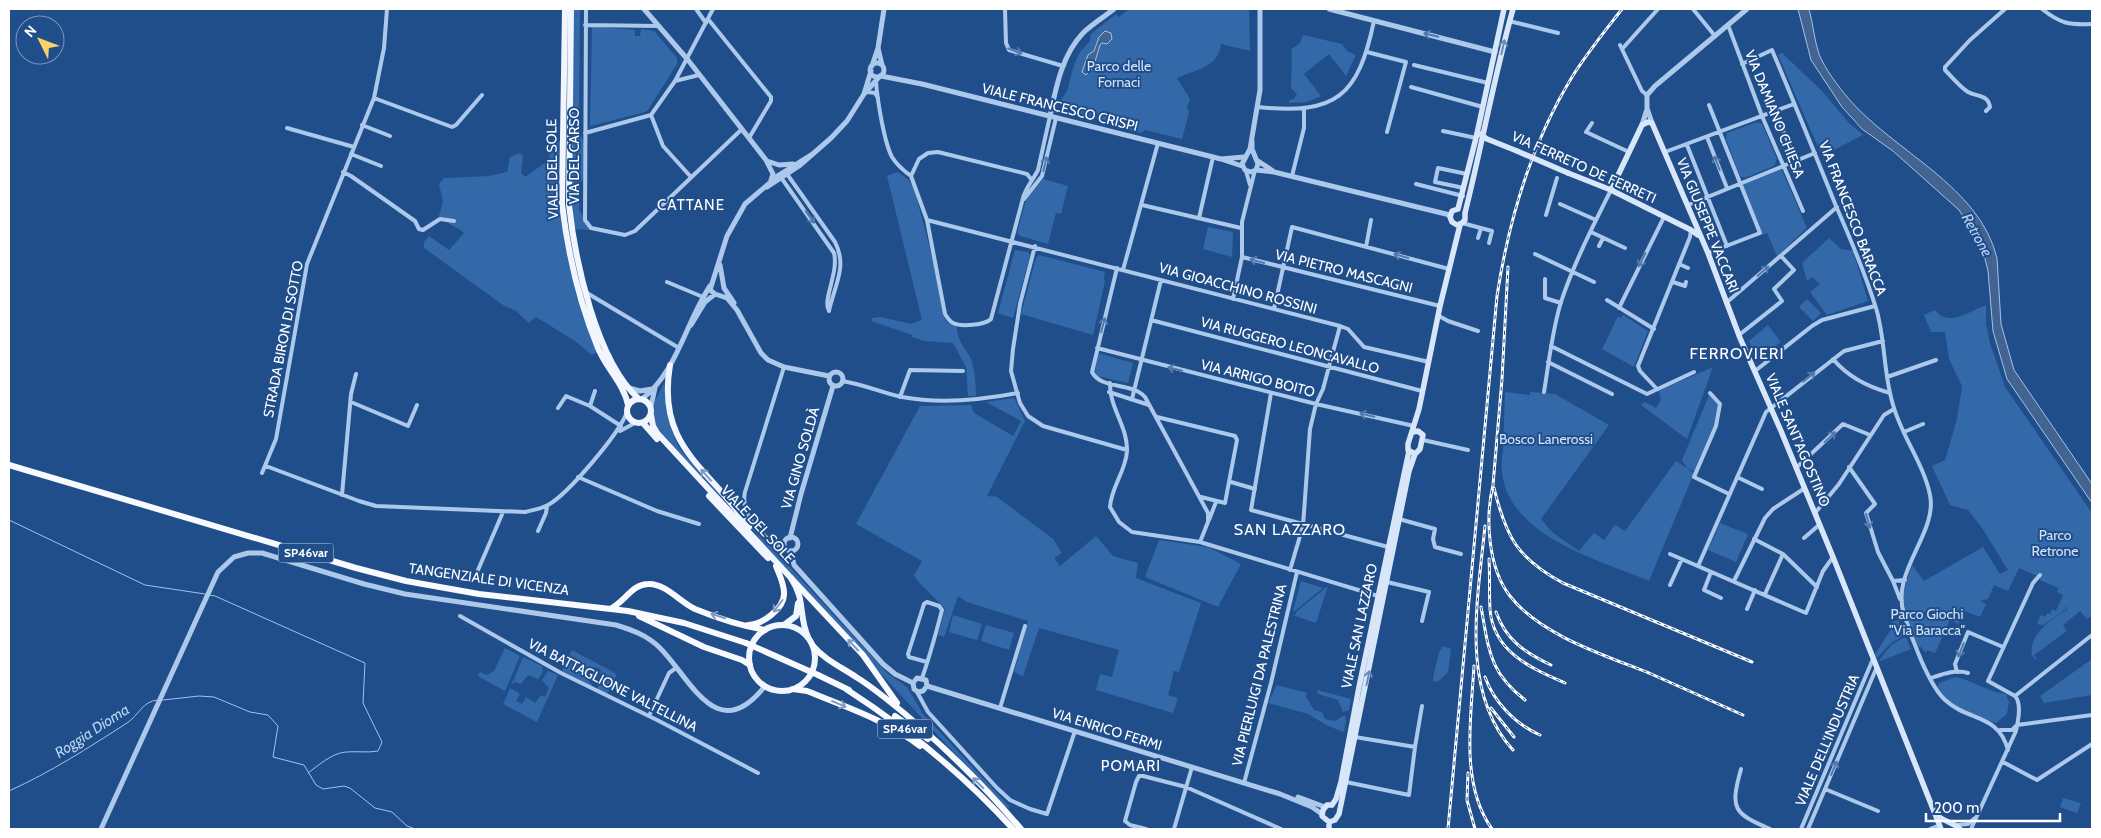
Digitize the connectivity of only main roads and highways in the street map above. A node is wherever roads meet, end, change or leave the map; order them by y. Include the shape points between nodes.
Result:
1 (565, 9) edge
2 (571, 9) edge
3 (1504, 9) edge
4 (1513, 9) edge
5 (1483, 120) junction
6 (1479, 137) junction
7 (1496, 143) junction
8 (1478, 157) junction
9 (1611, 190) junction
10 (1458, 209) junction
11 (1464, 213) junction
12 (1459, 224) junction
13 (1693, 228) junction
14 (1699, 236) joint
15 (1740, 336) joint
16 (670, 365) road end
17 (640, 399) junction
18 (628, 409) junction
19 (1418, 413) junction
20 (651, 415) junction
21 (643, 423) junction
22 (1413, 429) junction
23 (1420, 432) junction
24 (1409, 451) junction
25 (1415, 454) junction
26 (9, 465) edge
27 (758, 540) junction
28 (776, 566) junction
29 (791, 578) junction
30 (610, 609) junction
31 (628, 611) junction
32 (742, 624) junction
33 (784, 625) junction
34 (765, 630) junction
35 (808, 637) junction
36 (813, 646) junction
37 (750, 665) junction
38 (793, 689) junction
39 (846, 689) junction
40 (910, 717) junction
41 (958, 762) junction
42 (959, 775) junction
43 (1001, 805) junction
44 (1332, 805) junction
45 (1339, 811) junction
46 (1938, 816) junction
47 (1332, 821) junction
48 (1957, 826) edge
49 (1941, 827) edge
50 (1013, 829) edge
51 (1021, 829) edge
52 (1028, 829) edge
53 (1329, 829) edge
54 (1334, 829) edge
55 (1946, 829) edge

1 - 18 main road, VIALE DEL SOLE via 562,204 566,234 587,320 599,350 624,393
2 - 17 main road, VIALE DEL SOLE via 569,205 572,233 585,292 604,347 627,386
3 - 5 main road
5 -> 4 main road
5 - 6 main road
5 - 7 main road via 1487,134
6 - 7 main road, VIA FERRETO DE FERRETI
6 - 8 main road
6 - 10 main road
7 - 8 main road, VIA FERRETO DE FERRETI via 1484,142
7 - 9 main road, VIA FERRETO DE FERRETI, bridge
8 - 11 main road
9 - 13 main road, VIA FERRETO DE FERRETI
9 - 13 main road, VIA GIUSEPPE VACCARI via 1642,125 1652,123 1688,205
10 - 11 main road
10 - 12 main road via 1453,210 1450,220
11 - 12 main road via 1466,218
12 - 19 main road, VIALE SAN LAZZARO
13 - 14 main road, VIA FERRETO DE FERRETI
14 - 15 main road, VIA GIUSEPPE VACCARI
15 - 46 main road, VIALE SANT'AGOSTINO
27 -> 16 main road via 740,513 681,444 668,401
17 - 18 main road via 634,400
17 - 20 main road, VIALE DEL SOLE via 651,406
18 - 21 main road, VIALE DEL SOLE via 630,420
19 - 22 main road, VIALE SAN LAZZARO
19 - 23 main road, VIALE SAN LAZZARO
20 - 21 main road
20 - 27 main road, VIALE DEL SOLE via 657,433
21 - 28 main road, VIALE DEL SOLE
22 - 23 main road
22 - 24 main road, VIALE SAN LAZZARO
23 - 25 main road, VIALE SAN LAZZARO via 1422,442
24 - 25 main road
24 - 44 main road, VIALE SAN LAZZARO via 1341,782
45 -> 25 main road, VIALE SAN LAZZARO
26 - 30 highway, TANGENZIALE DI VICENZA / SP46var via 406,581 479,594
27 - 29 main road, VIALE DEL SOLE
28 -> 32 highway via 785,594 783,601 757,623
28 - 33 main road, VIALE DEL SOLE via 791,584 799,607 796,616
29 - 35 main road, VIALE DEL SOLE via 801,598 804,629
40 -> 29 highway via 893,699 863,655
30 - 31 highway, TANGENZIALE DI VICENZA / SP46var
32 -> 30 highway via 696,609 657,585 647,584 632,591 618,606
31 - 37 highway
31 - 39 highway, TANGENZIALE DI VICENZA / SP46var, bridge via 684,623 746,643
32 - 34 highway
33 - 34 main road
33 - 35 main road
34 - 37 main road via 752,645
35 - 36 main road, VIALE DEL SOLE
36 - 38 main road via 815,663 812,672
36 - 40 highway via 822,656 858,677
37 - 38 main road via 753,674 765,686 779,691
38 -> 42 highway via 807,691 902,732
39 - 41 highway, TANGENZIALE DI VICENZA / SP46var via 910,725
39 - 42 highway, TANGENZIALE DI VICENZA / SP46var via 907,730
40 - 41 highway
43 -> 41 highway
42 - 50 highway
43 - 51 highway
43 - 52 highway
44 - 45 main road
44 - 47 main road via 1325,807 1322,814 1324,819
45 - 47 main road
46 - 48 main road
46 - 49 main road, VIALE SANT'AGOSTINO
47 - 53 main road
47 - 54 main road
48 - 55 main road

